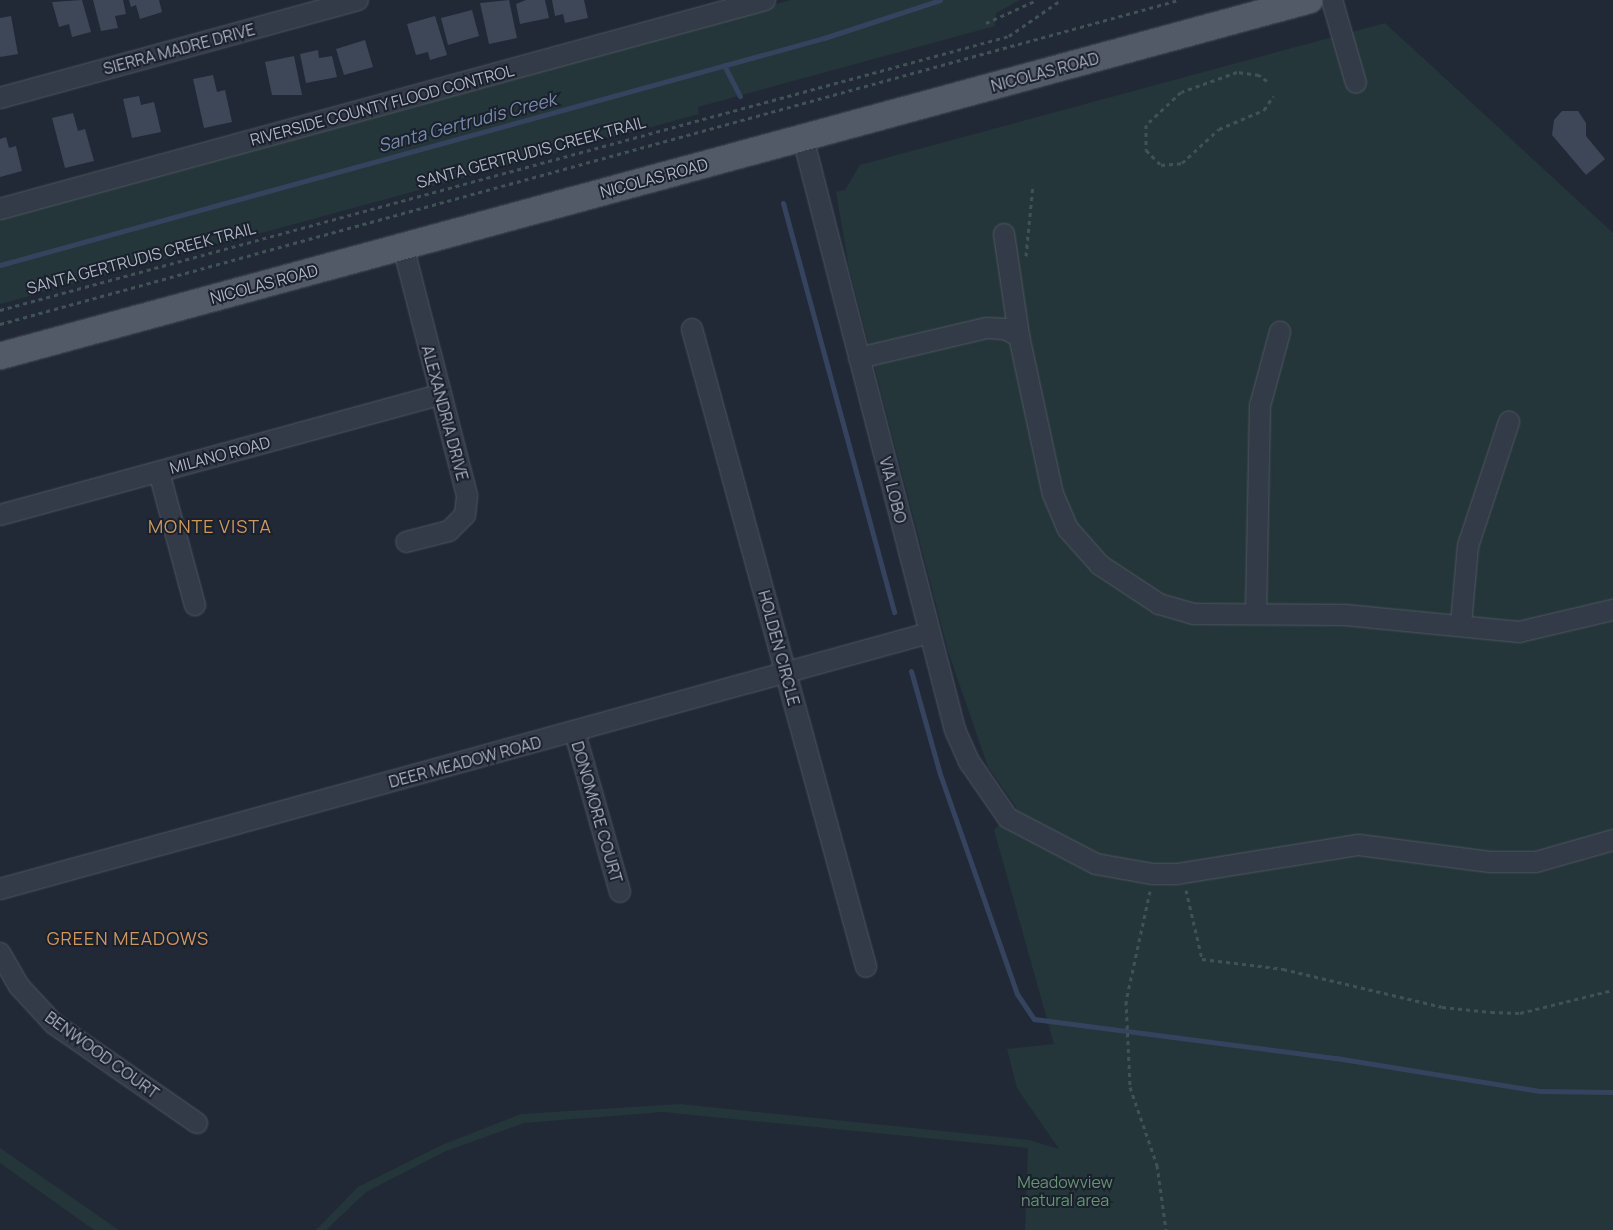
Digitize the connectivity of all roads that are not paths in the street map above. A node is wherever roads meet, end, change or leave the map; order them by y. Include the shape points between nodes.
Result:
1 (358, 0) edge
2 (764, 0) edge
3 (1309, 0) edge
4 (1332, 0) edge
5 (1356, 83) dead end
6 (0, 98) edge
7 (803, 138) junction
8 (0, 209) edge
9 (1004, 234) dead end
10 (403, 246) junction
11 (692, 329) dead end
12 (1280, 332) dead end
13 (1019, 336) junction
14 (0, 356) edge
15 (859, 358) junction
16 (440, 395) junction
17 (1509, 422) dead end
18 (159, 472) junction
19 (0, 515) edge
20 (406, 542) dead end
21 (195, 605) dead end
22 (1613, 610) edge
23 (1256, 614) junction
24 (1461, 624) junction
25 (929, 633) junction
26 (786, 674) junction
27 (575, 732) junction
28 (1613, 840) edge
29 (0, 889) edge
30 (620, 892) dead end
31 (0, 953) edge
32 (866, 967) dead end
33 (198, 1123) dead end

1 - 6 street, SIERRA MADRE DRIVE
2 - 8 street, RIVERSIDE COUNTY FLOOD CONTROL
3 - 7 main road, NICOLAS ROAD
4 - 5 street
7 - 10 main road, NICOLAS ROAD
7 - 15 street, VIA LOBO
9 - 13 street
10 - 14 main road, NICOLAS ROAD
10 - 16 street, ALEXANDRIA DRIVE
11 - 26 street, HOLDEN CIRCLE
12 - 23 street via 1260,406
13 - 15 street via 1005,328 987,328
13 - 23 street via 1053,494 1068,529 1100,565 1159,604 1193,614
15 - 25 street, VIA LOBO
16 - 18 street, MILANO ROAD
16 - 20 street, ALEXANDRIA DRIVE via 467,496 465,515 449,531
17 - 24 street via 1468,546
18 - 19 street, MILANO ROAD
18 - 21 street
22 - 24 street via 1519,632
23 - 24 street via 1345,615
25 - 26 street, DEER MEADOW ROAD
25 - 28 street, VIA LOBO via 959,738 990,795 1018,825 1096,864 1154,874 1185,873 1359,845 1490,862 1536,862
26 - 27 street, DEER MEADOW ROAD
26 - 32 street, HOLDEN CIRCLE
27 - 29 street, DEER MEADOW ROAD
27 - 30 street, DONOMORE COURT
31 - 33 street, BENWOOD COURT via 19,986 54,1024

